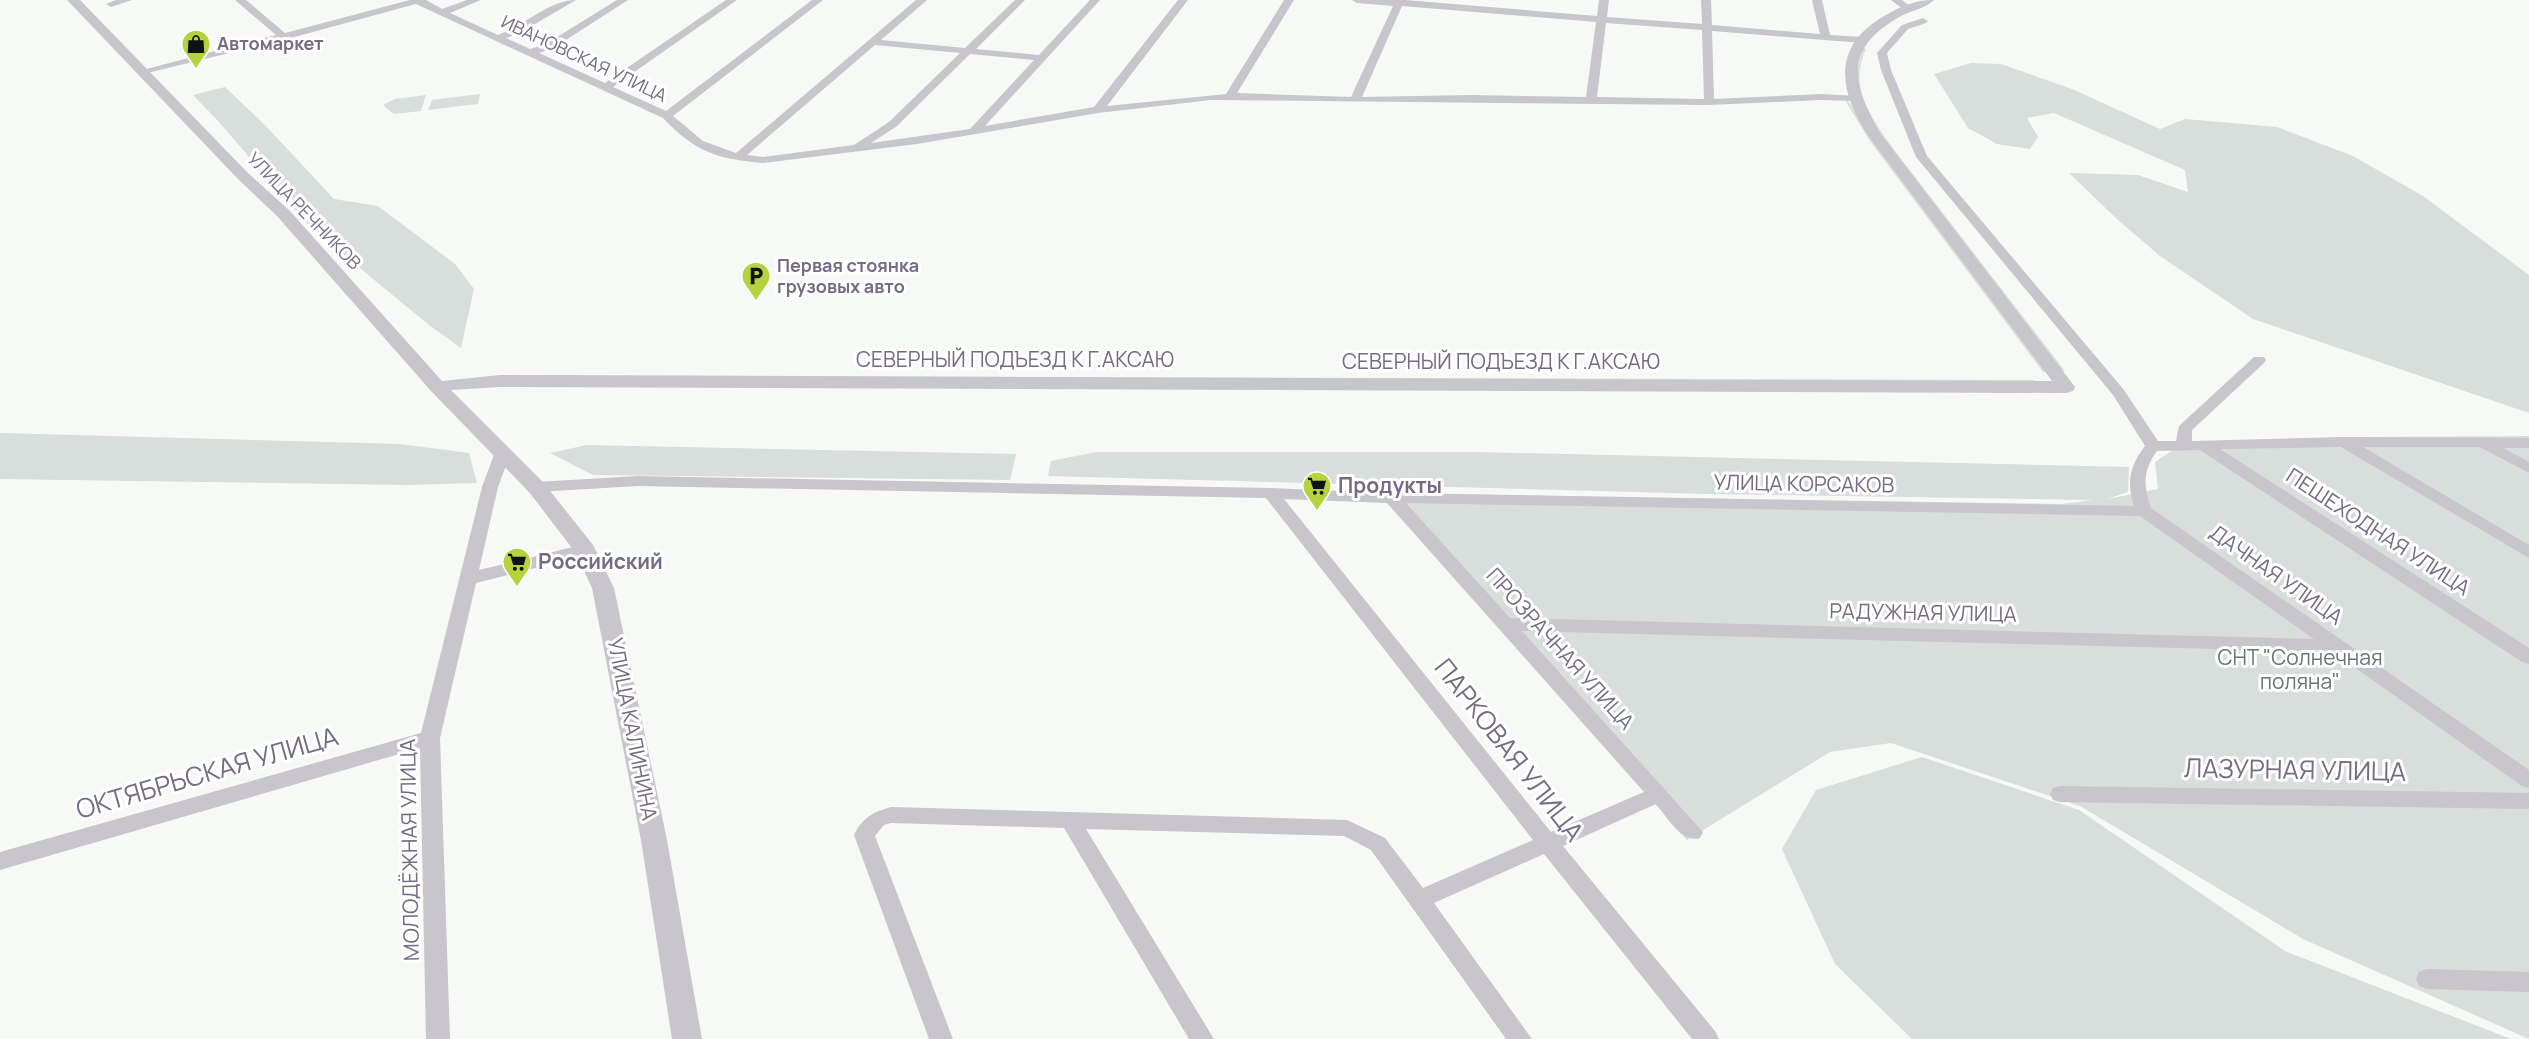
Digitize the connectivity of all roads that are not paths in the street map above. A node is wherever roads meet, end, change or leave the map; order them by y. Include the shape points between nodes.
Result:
1 (73, 0) edge
2 (127, 0) edge
3 (240, 0) edge
4 (418, 0) edge
5 (476, 0) edge
6 (571, 0) edge
7 (623, 0) edge
8 (732, 0) edge
9 (818, 0) edge
10 (922, 0) edge
11 (1020, 0) edge
12 (1095, 0) edge
13 (1183, 0) edge
14 (1289, 0) edge
15 (1358, 0) edge
16 (1494, 0) edge
17 (1604, 0) edge
18 (1706, 0) edge
19 (1817, 0) edge
20 (1928, 0) edge
21 (1399, 2) edge
22 (111, 4) dead end
23 (1902, 4) edge
24 (1491, 11) junction
25 (443, 12) junction
26 (1603, 19) junction
27 (1923, 21) dead end
28 (1708, 28) junction
29 (284, 37) junction
30 (1826, 37) junction
31 (498, 38) junction
32 (1862, 40) junction
33 (874, 42) junction
34 (968, 51) junction
35 (529, 53) junction
36 (1043, 58) junction
37 (143, 73) junction
38 (604, 88) junction
39 (1229, 97) junction
40 (1853, 98) junction
41 (1355, 100) junction
42 (1591, 101) junction
43 (1709, 102) junction
44 (1098, 110) junction
45 (667, 116) junction
46 (974, 131) junction
47 (856, 148) junction
48 (738, 157) junction
49 (2259, 360) dead end
50 (438, 387) junction
51 (2343, 442) junction
52 (2529, 443) edge
53 (2484, 444) junction
54 (2204, 445) junction
55 (2154, 446) junction
56 (2184, 446) junction
57 (502, 452) junction
58 (2529, 468) edge
59 (536, 487) junction
60 (1271, 493) junction
61 (1392, 498) junction
62 (2144, 511) junction
63 (585, 550) junction
64 (2529, 552) edge
65 (467, 579) junction
66 (1508, 624) junction
67 (2338, 646) junction
68 (2529, 657) edge
69 (430, 738) junction
70 (2529, 780) edge
71 (1659, 794) junction
72 (2060, 794) dead end
73 (2529, 801) edge
74 (1071, 822) junction
75 (1693, 832) dead end
76 (1546, 842) junction
77 (0, 861) edge
78 (1418, 900) junction
79 (2427, 979) dead end
80 (2529, 982) edge
81 (438, 1039) edge
82 (687, 1039) edge
83 (941, 1039) edge
84 (1202, 1039) edge
85 (1520, 1039) edge
86 (1707, 1039) edge

1 - 37 street, УЛИЦА РЕЧНИКОВ
2 - 22 street
3 - 29 street
4 - 25 street, ИВАНОВСКАЯ УЛИЦА
4 - 29 street
5 - 25 street
6 - 31 street
7 - 35 street via 548,47
8 - 38 street
9 - 45 street
10 - 33 street
11 - 34 street
12 - 36 street
13 - 44 street
14 - 39 street
15 - 21 street
16 - 24 street
17 - 26 street
18 - 28 street
19 - 30 street
20 - 23 street, СЕВЕРНЫЙ ПОДЪЕЗД К Г.АКСАЮ
21 - 24 street
21 - 41 street
23 - 32 street, СЕВЕРНЫЙ ПОДЪЕЗД К Г.АКСАЮ
24 - 26 street
25 - 31 street, ИВАНОВСКАЯ УЛИЦА
26 - 28 street
26 - 42 street
27 - 55 street via 1905,27 1882,53 1922,157 2118,393
28 - 30 street
28 - 43 street
29 - 37 street
30 - 32 street
31 - 35 street, ИВАНОВСКАЯ УЛИЦА
32 - 40 street, СЕВЕРНЫЙ ПОДЪЕЗД К Г.АКСАЮ via 1850,68
33 - 34 street
33 - 48 street
34 - 36 street
34 - 47 street via 893,124
35 - 38 street, ИВАНОВСКАЯ УЛИЦА
36 - 46 street
37 - 50 street, УЛИЦА РЕЧНИКОВ via 283,213
38 - 45 street, ИВАНОВСКАЯ УЛИЦА
39 - 41 street, ИВАНОВСКАЯ УЛИЦА
39 - 44 street, ИВАНОВСКАЯ УЛИЦА
40 - 43 street, ИВАНОВСКАЯ УЛИЦА
40 - 50 street, СЕВЕРНЫЙ ПОДЪЕЗД К Г.АКСАЮ via 1874,134 2066,387 500,381
41 - 42 street, ИВАНОВСКАЯ УЛИЦА
42 - 43 street, ИВАНОВСКАЯ УЛИЦА
44 - 46 street, ИВАНОВСКАЯ УЛИЦА
45 - 48 street, ИВАНОВСКАЯ УЛИЦА via 690,139
46 - 47 street, ИВАНОВСКАЯ УЛИЦА
47 - 48 street, ИВАНОВСКАЯ УЛИЦА via 763,160
49 - 56 street via 2184,429
50 - 57 street, УЛИЦА РЕЧНИКОВ
51 - 53 street
51 - 54 street
51 - 64 street
52 - 53 street
53 - 58 street
54 - 56 street
54 - 68 street, ПЕШЕХОДНАЯ УЛИЦА
55 - 56 street
55 - 62 street via 2141,460 2135,483
57 - 59 street, УЛИЦА КАЛИНИНА
57 - 65 street, МОЛОДЁЖНАЯ УЛИЦА
59 - 60 street, УЛИЦА КОРСАКОВ via 638,481
59 - 63 street, УЛИЦА КАЛИНИНА
60 - 61 street, УЛИЦА КОРСАКОВ
60 - 76 street, ПАРКОВАЯ УЛИЦА
61 - 62 street, УЛИЦА КОРСАКОВ
61 - 66 street, ПРОЗРАЧНАЯ УЛИЦА
62 - 67 street, ДАЧНАЯ УЛИЦА
63 - 65 street
63 - 82 street, УЛИЦА КАЛИНИНА via 603,588 654,840
65 - 69 street, МОЛОДЁЖНАЯ УЛИЦА
66 - 67 street, РАДУЖНАЯ УЛИЦА
66 - 71 street, ПРОЗРАЧНАЯ УЛИЦА
67 - 70 street, ДАЧНАЯ УЛИЦА
69 - 77 street, ОКТЯБРЬСКАЯ УЛИЦА
69 - 81 street, МОЛОДЁЖНАЯ УЛИЦА
71 - 75 street, ПРОЗРАЧНАЯ УЛИЦА
71 - 76 street
72 - 73 street, ЛАЗУРНАЯ УЛИЦА
74 - 78 street via 1347,828 1378,844
74 - 83 street via 891,815 877,819 864,835
74 - 84 street
76 - 78 street
76 - 86 street, ПАРКОВАЯ УЛИЦА
78 - 85 street
79 - 80 street

